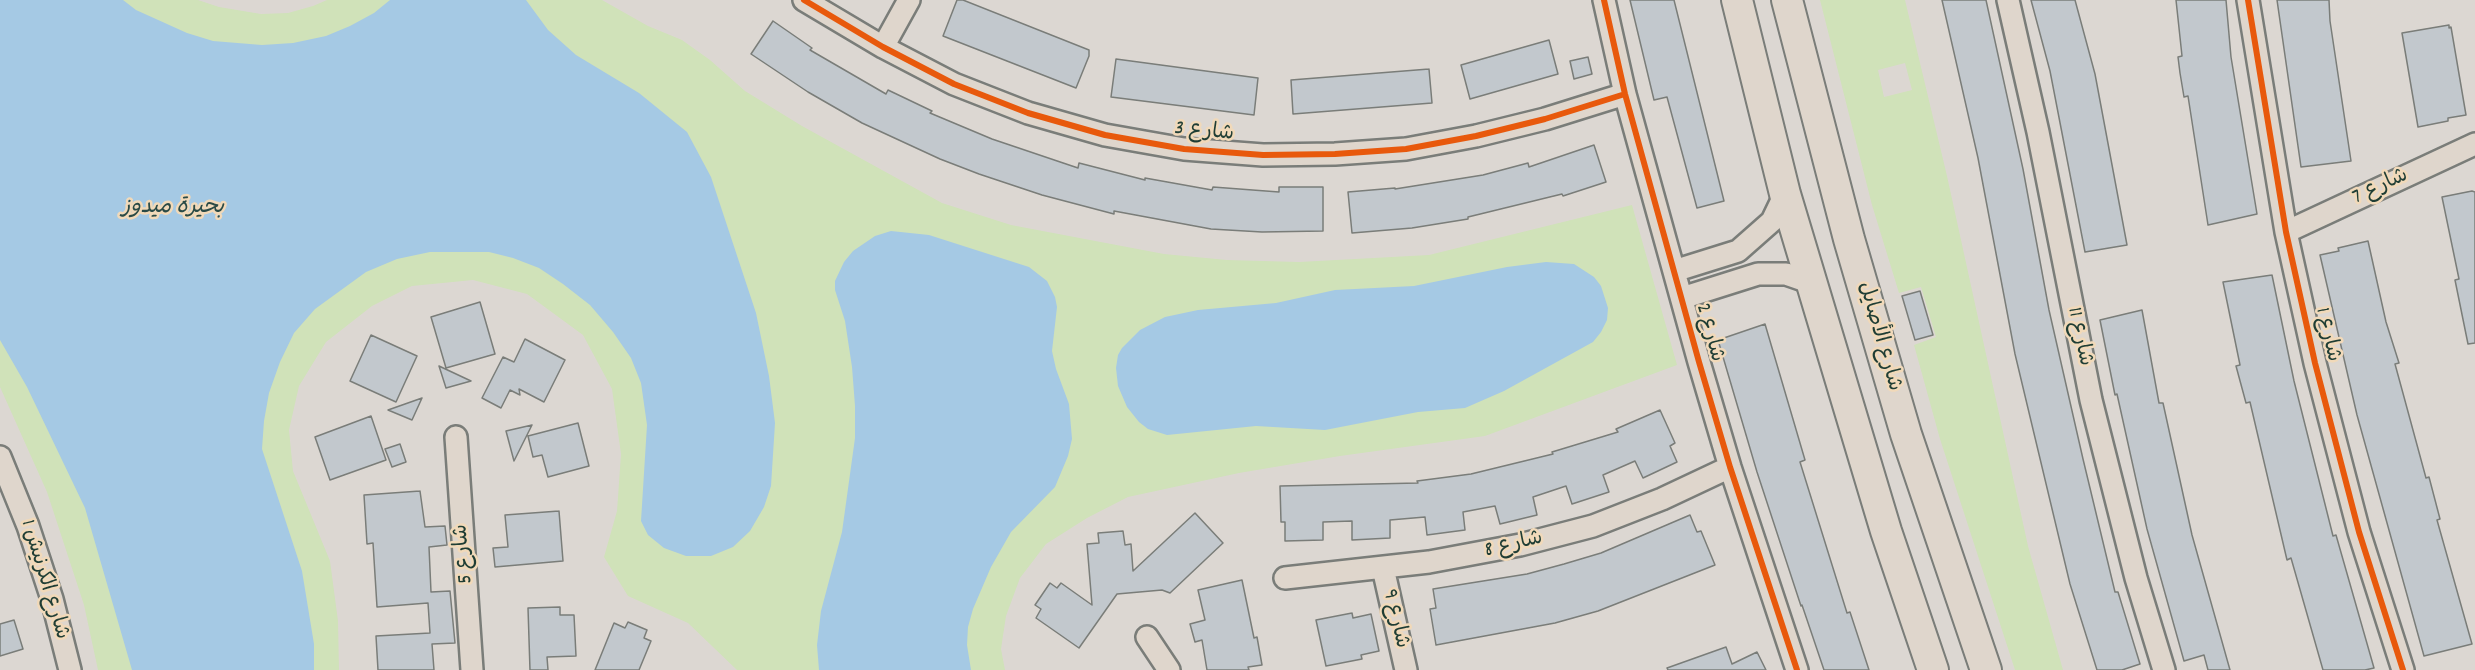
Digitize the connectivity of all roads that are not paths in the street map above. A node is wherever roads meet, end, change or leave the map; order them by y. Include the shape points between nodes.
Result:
1 (804, 0) edge
2 (909, 0) edge
3 (1604, 0) edge
4 (1737, 0) edge
5 (1787, 0) edge
6 (2008, 0) edge
7 (2248, 0) edge
8 (883, 47) junction
9 (1625, 94) junction
10 (2475, 144) edge
11 (1785, 194) junction
12 (2286, 232) junction
13 (1749, 242) junction
14 (1672, 265) junction
15 (1758, 274) junction
16 (1812, 283) junction
17 (1682, 298) junction
18 (456, 437) dead end
19 (0, 457) edge
20 (1730, 467) junction
21 (1383, 568) junction
22 (1285, 578) dead end
23 (1147, 637) dead end
24 (70, 670) edge
25 (472, 670) edge
26 (1169, 670) edge
27 (1406, 670) edge
28 (1797, 670) edge
29 (1933, 670) edge
30 (1986, 670) edge
31 (2164, 670) edge
32 (2403, 670) edge

1 - 8 street, شارع 3
2 - 8 street
3 - 9 street, شارع 2
4 - 11 main road
5 - 30 main road, شارع الأصايل via 1849,239 1900,411
6 - 31 street, شارع 11 via 2091,399
7 - 12 street, شارع 1
8 - 9 street, شارع 3 via 964,88 1028,113 1105,135 1184,149 1263,155 1417,147 1487,134
9 - 14 street, شارع 2
10 - 12 street, شارع 7
11 - 13 street via 1772,221
11 - 16 main road
12 - 32 street, شارع 1 via 2353,509
13 - 14 street via 1729,242
13 - 15 street
14 - 17 street, شارع 2
15 - 16 street via 1786,274
15 - 17 street
16 - 29 main road via 1886,531
17 - 20 street, شارع 2
18 - 25 street, شارع 5
19 - 24 street, شارع الكرنيش 1 via 52,599
20 - 21 street, شارع 8 via 1662,500 1593,526 1475,555
20 - 28 street, شارع 2
21 - 22 street, شارع 8
21 - 27 street, شارع 9
23 - 26 street

